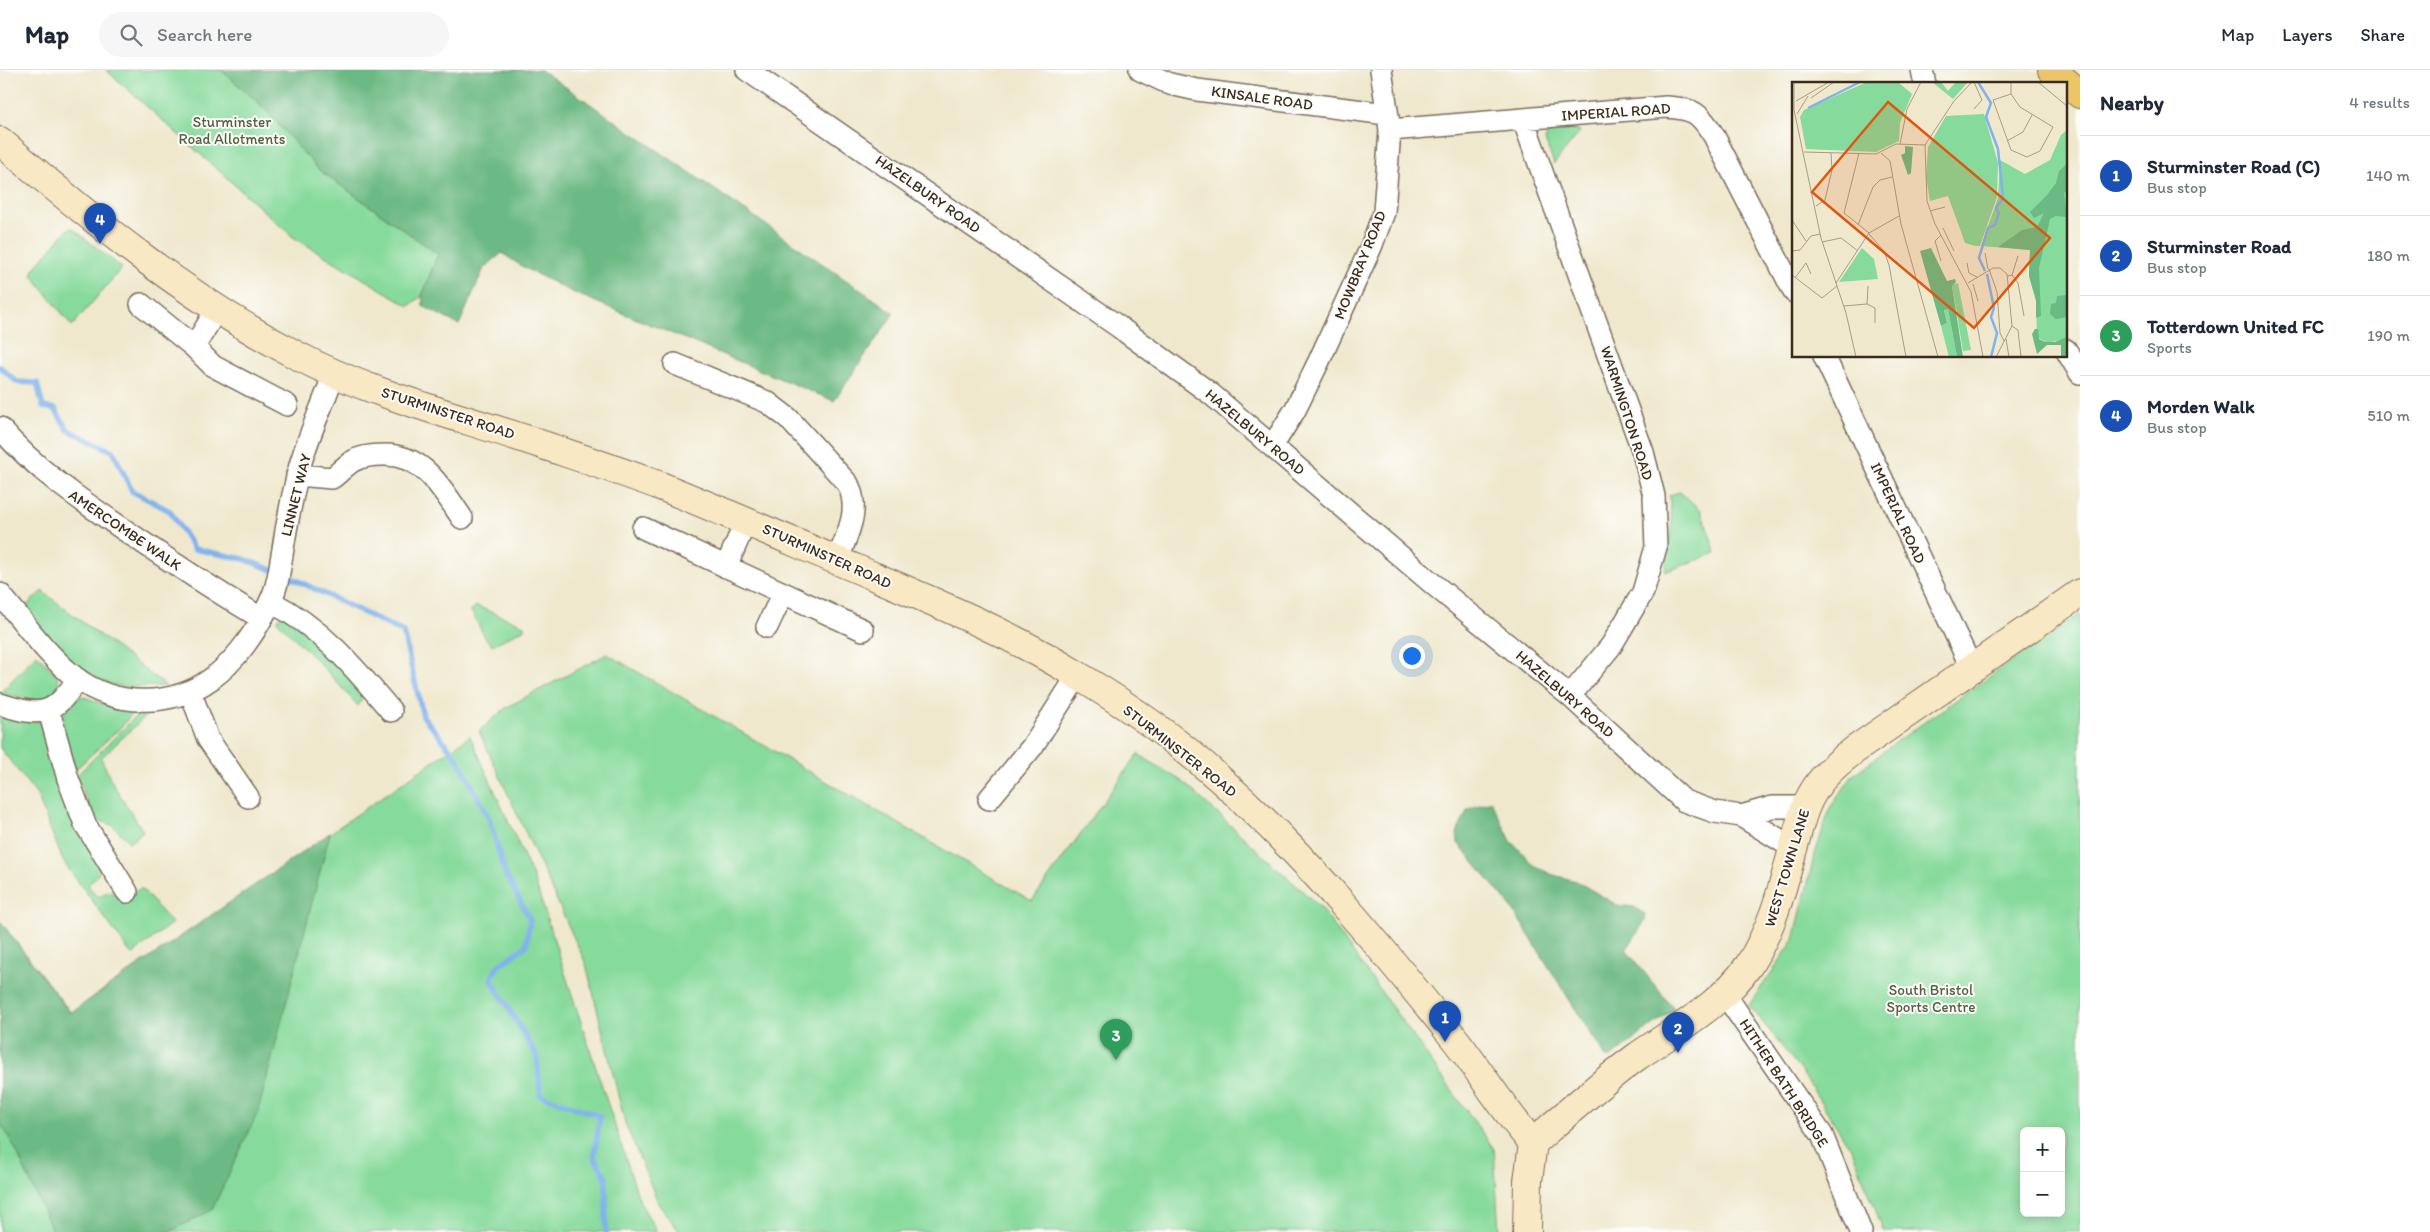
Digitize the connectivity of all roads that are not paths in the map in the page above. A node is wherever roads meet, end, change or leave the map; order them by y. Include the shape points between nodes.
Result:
1 (747, 70) edge
2 (1140, 70) edge
3 (1381, 70) edge
4 (2052, 70) edge
5 (2066, 82) edge
6 (2068, 84) edge
7 (2080, 94) edge
8 (1523, 119) junction
9 (1389, 122) junction
10 (0, 141) edge
11 (1792, 288) edge
12 (141, 304) dead end
13 (217, 309) junction
14 (194, 347) junction
15 (2068, 353) edge
16 (1825, 358) edge
17 (676, 364) dead end
18 (334, 373) junction
19 (2080, 373) edge
20 (287, 405) dead end
21 (0, 428) edge
22 (1273, 445) junction
23 (297, 475) junction
24 (462, 518) dead end
25 (746, 521) junction
26 (643, 528) dead end
27 (837, 561) junction
28 (726, 567) junction
29 (783, 593) junction
30 (2080, 593) edge
31 (0, 594) edge
32 (270, 601) junction
33 (767, 627) dead end
34 (863, 630) dead end
35 (1972, 669) junction
36 (1078, 675) junction
37 (78, 679) junction
38 (190, 691) junction
39 (1570, 696) junction
40 (0, 704) edge
41 (48, 711) junction
42 (391, 711) dead end
43 (248, 797) dead end
44 (989, 799) dead end
45 (1805, 807) junction
46 (1741, 816) junction
47 (1794, 848) junction
48 (127, 892) dead end
49 (1724, 994) junction
50 (1532, 1143) junction
51 (1527, 1232) edge
52 (1861, 1232) edge

1 - 22 street, HAZELBURY ROAD via 1126,333 1211,394
2 - 9 street, KINSALE ROAD via 1170,84 1197,90
3 - 9 street, MOWBRAY ROAD
4 - 5 highway
6 - 7 highway
8 - 9 street, IMPERIAL ROAD
8 - 11 street, IMPERIAL ROAD via 1666,107 1686,108 1694,112 1704,119 1714,136
8 - 39 street, WARMINGTON ROAD via 1643,452 1654,496 1656,547 1643,592 1611,646
9 - 22 street, MOWBRAY ROAD via 1384,212 1295,410
10 - 13 street, STURMINSTER ROAD via 82,212
12 - 14 street
13 - 14 street
13 - 18 street, STURMINSTER ROAD
14 - 20 street via 213,366
15 - 19 street
16 - 35 street, IMPERIAL ROAD
17 - 27 street via 766,402 788,418 848,484 854,498 852,521
18 - 23 street, LINNET WAY
18 - 25 street, STURMINSTER ROAD via 653,483
21 - 32 street, AMERCOMBE WALK via 59,486 200,582
22 - 39 street, HAZELBURY ROAD via 1433,584
23 - 24 street via 332,478 354,461 371,455 391,454 424,467
23 - 32 street, LINNET WAY
25 - 27 street, STURMINSTER ROAD
25 - 28 street
26 - 28 street
27 - 36 street, STURMINSTER ROAD via 950,609
28 - 29 street
29 - 33 street
29 - 34 street
30 - 35 street, WEST TOWN LANE
31 - 37 street via 63,667
32 - 38 street via 230,662 210,680
32 - 42 street, AMERCOMBE WALK via 312,626 353,665
35 - 45 street, WEST TOWN LANE via 1844,758 1816,787
36 - 44 street via 1032,747
36 - 50 street, STURMINSTER ROAD via 1159,730 1220,779 1278,836 1339,901 1455,1040
37 - 38 street via 98,692 121,699 168,698
37 - 41 street via 65,698
38 - 43 street via 208,739
39 - 46 street, HAZELBURY ROAD via 1684,801 1715,812
40 - 41 street via 34,712
41 - 48 street via 85,824
45 - 46 street, HAZELBURY ROAD via 1772,807
45 - 47 street, WEST TOWN LANE
46 - 47 street, HAZELBURY ROAD
47 - 49 street, WEST TOWN LANE via 1775,914 1763,941 1747,967
49 - 50 street, WEST TOWN LANE via 1618,1071
49 - 52 street, HITHER BATH BRIDGE via 1822,1135
50 - 51 street

